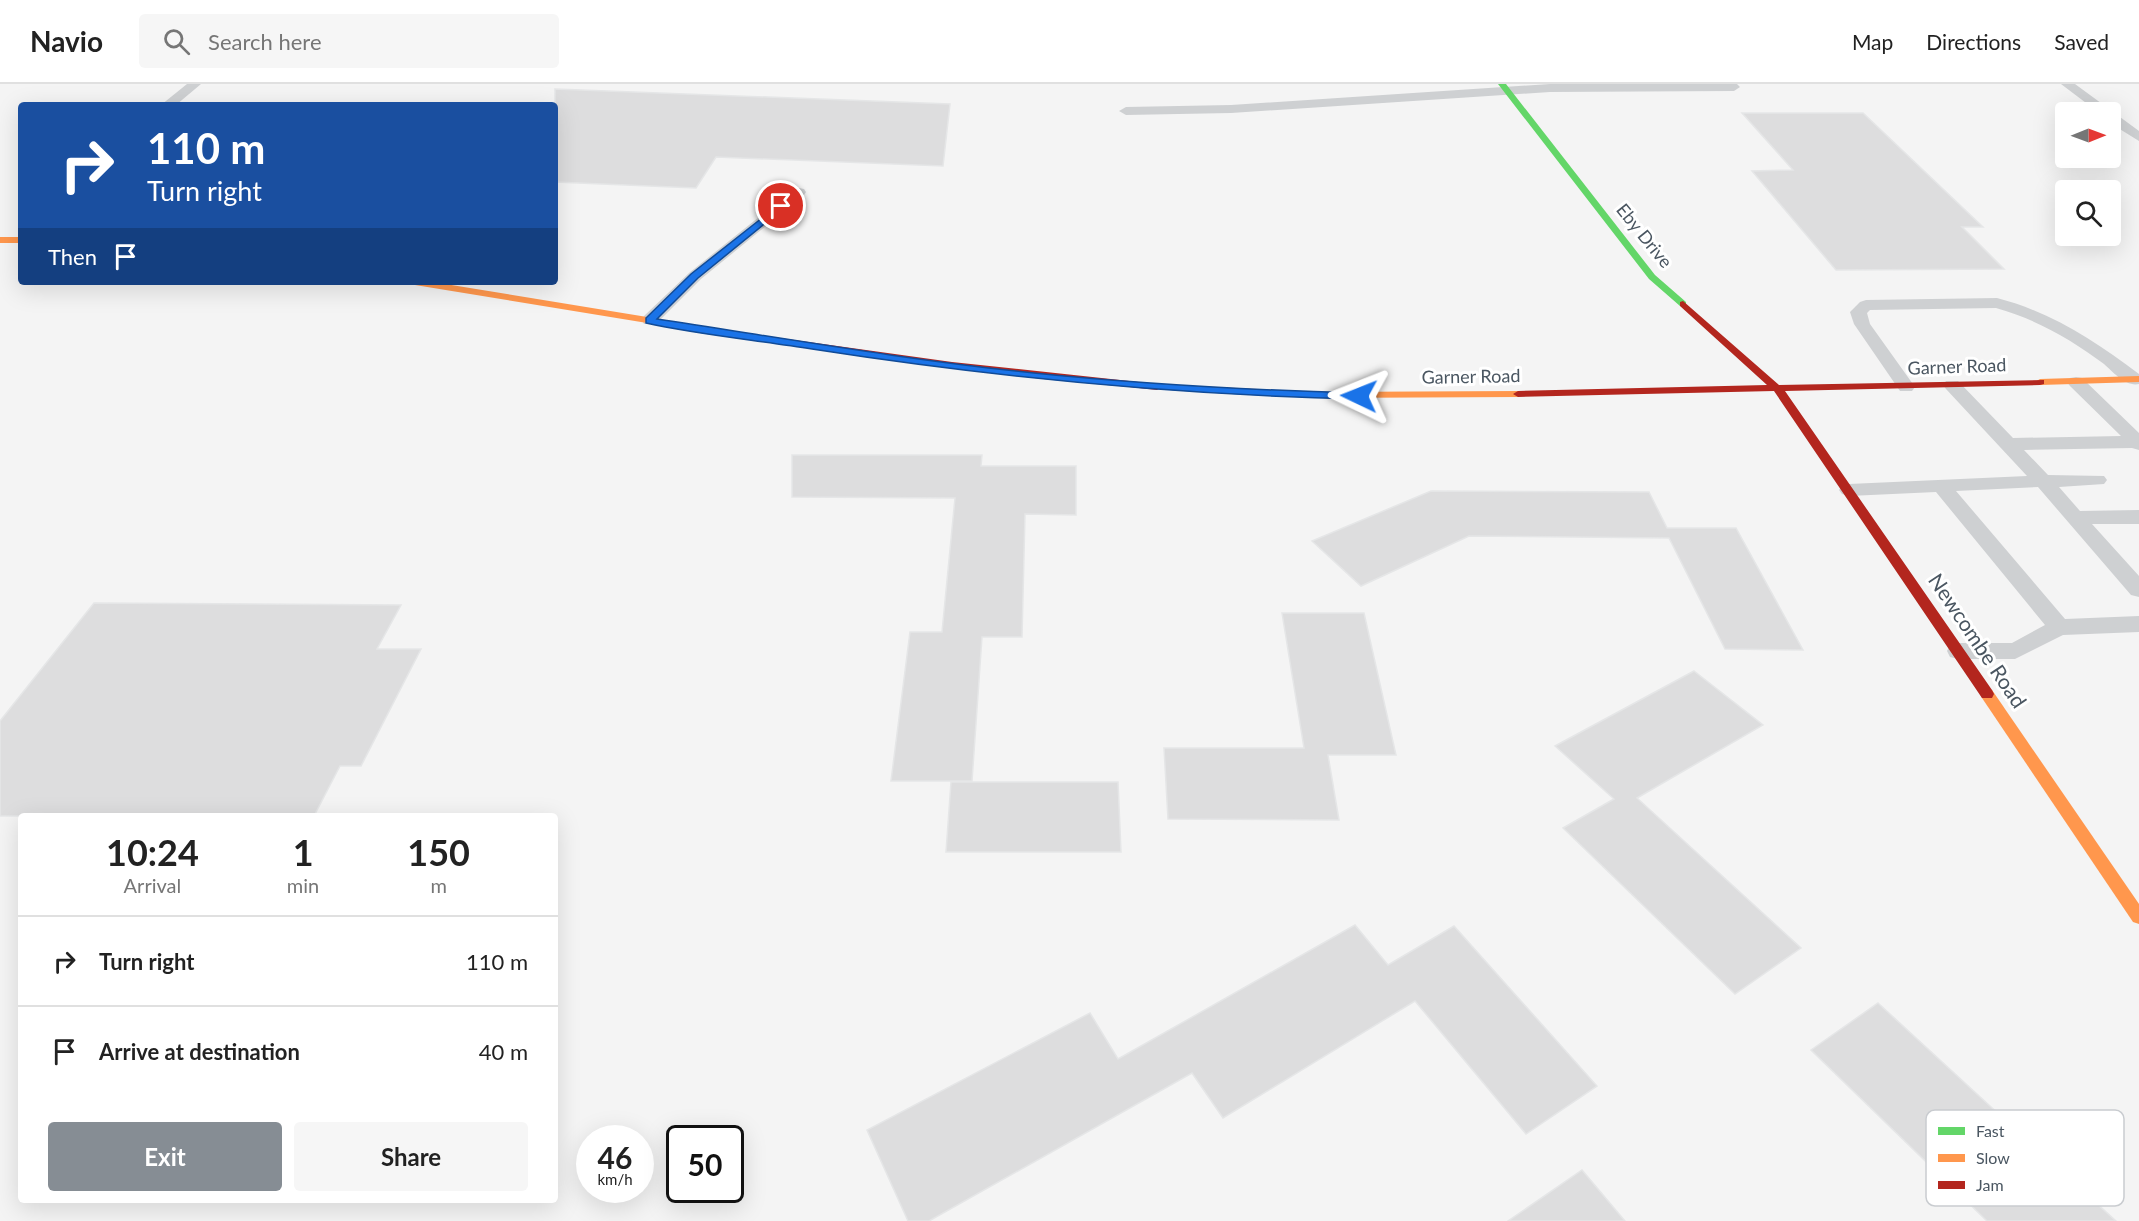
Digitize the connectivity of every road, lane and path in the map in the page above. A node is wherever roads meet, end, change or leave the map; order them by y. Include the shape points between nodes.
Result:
1 (195, 84) edge
2 (2067, 84) edge
3 (1505, 87) edge
4 (1734, 87) dead end
5 (172, 102) edge
6 (2092, 102) edge
7 (1126, 111) dead end
8 (2121, 124) edge
9 (2139, 137) edge
10 (799, 192) dead end
11 (0, 240) edge
12 (18, 240) edge
13 (439, 285) edge
14 (650, 320) junction
15 (2137, 380) edge
16 (2076, 382) junction
17 (1952, 385) junction
18 (1906, 387) junction
19 (1779, 390) junction
20 (2138, 443) edge
21 (2007, 444) junction
22 (2097, 480) dead end
23 (2043, 481) junction
24 (1942, 487) junction
25 (1849, 490) junction
26 (2139, 517) edge
27 (2075, 518) junction
28 (2139, 590) edge
29 (2139, 624) edge
30 (2059, 627) junction
31 (1958, 651) junction
32 (2139, 917) edge

1 - 5 lane
2 - 6 lane
3 - 4 lane
3 - 7 lane via 1231,109
3 - 19 main road, Eby Drive via 1652,277
8 - 9 lane
10 - 14 lane via 695,276
11 - 12 main road
13 - 14 main road, Garner Road
14 - 19 main road, Garner Road via 1035,376 1275,394
15 - 16 main road, Garner Road
15 - 18 lane via 2050,322 2019,309 1997,303 1866,305 1858,312 1862,324
16 - 17 main road, Garner Road
16 - 20 lane
17 - 18 main road, Garner Road
17 - 21 lane
18 - 19 main road, Garner Road
19 - 25 main road, Newcombe Road
20 - 21 lane
21 - 23 lane
22 - 23 lane
23 - 24 lane
23 - 27 lane
24 - 25 lane
24 - 30 lane
25 - 31 main road, Newcombe Road
26 - 27 lane
27 - 28 lane
29 - 30 lane
30 - 31 lane via 2015,651
31 - 32 main road, Newcombe Road

